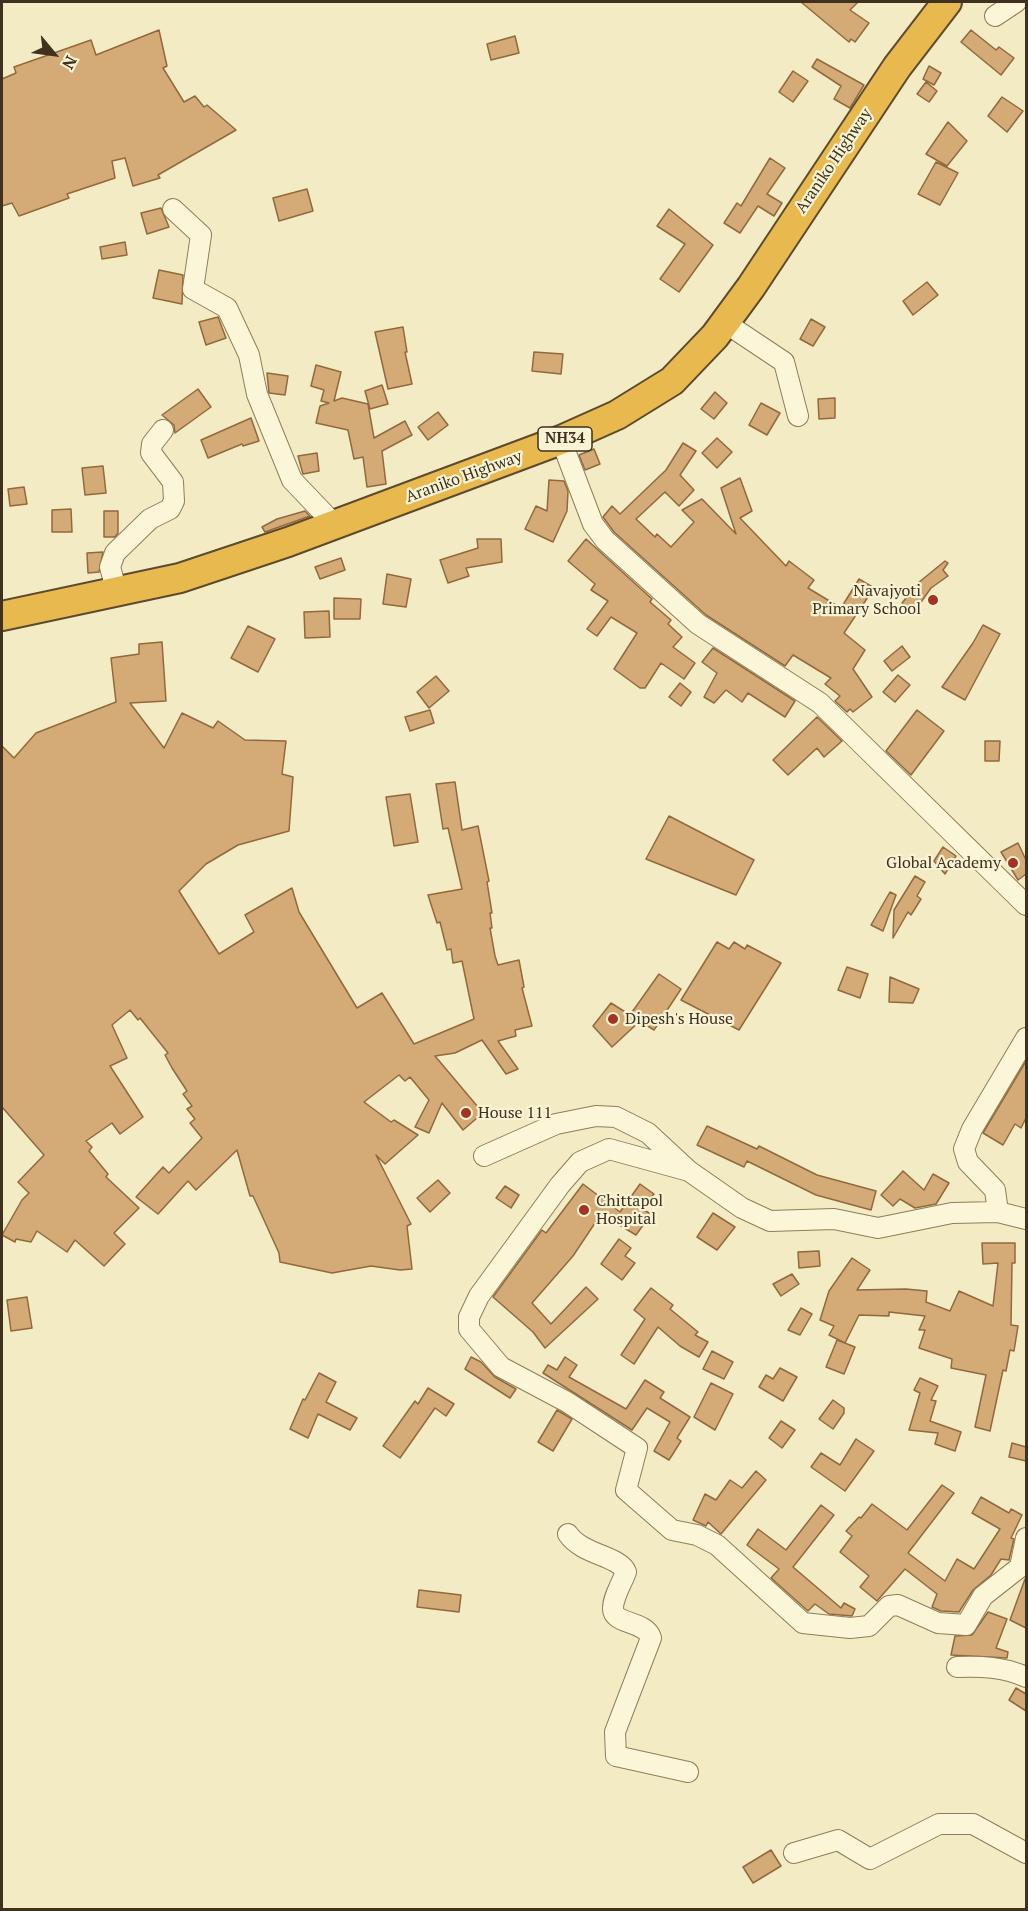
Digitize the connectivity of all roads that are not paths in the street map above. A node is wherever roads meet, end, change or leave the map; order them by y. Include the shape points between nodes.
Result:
1 (947, 2) edge
2 (1016, 2) edge
3 (995, 16) dead end
4 (172, 209) dead end
5 (724, 322) junction
6 (798, 416) dead end
7 (164, 430) dead end
8 (561, 440) junction
9 (334, 524) junction
10 (116, 590) junction
11 (2, 616) edge
12 (1026, 905) edge
13 (1026, 1038) edge
14 (484, 1156) dead end
15 (689, 1171) junction
16 (998, 1212) junction
17 (1026, 1219) edge
18 (568, 1534) dead end
19 (1026, 1538) edge
20 (957, 1667) dead end
21 (1026, 1677) edge
22 (688, 1772) dead end
23 (794, 1853) dead end
24 (1026, 1853) edge

1 - 5 highway, Araniko Highway / NH34 via 903,58
2 - 3 street
4 - 9 street via 201,235 193,289 226,308 249,355 257,394 292,480
5 - 6 street via 784,362
5 - 8 highway, Araniko Highway / NH34 via 672,381 617,415
7 - 10 street via 152,444 151,453 173,482 174,501 170,509 150,519 115,553 110,567
8 - 9 highway, Araniko Highway / NH34
8 - 12 street via 593,524 605,540 698,624 820,703
9 - 10 highway, Araniko Highway / NH34 via 180,578
10 - 11 highway, Araniko Highway / NH34
13 - 16 street via 964,1149 968,1162 995,1190
14 - 15 street via 556,1124 596,1116 616,1117 648,1133
15 - 16 street via 742,1208 770,1221 834,1220 878,1228 952,1214
15 - 19 street via 609,1149 580,1162 479,1296 469,1317 469,1329 501,1368 567,1402 637,1448 626,1490 672,1530 697,1535 717,1545 802,1623 869,1626 890,1606 898,1605 938,1623 966,1625 982,1596 1020,1567
16 - 17 street
18 - 22 street via 586,1551 624,1567 614,1614 644,1628 651,1638 615,1732 616,1756
20 - 21 street via 982,1666
23 - 24 street via 838,1840 870,1859 939,1824 973,1824

